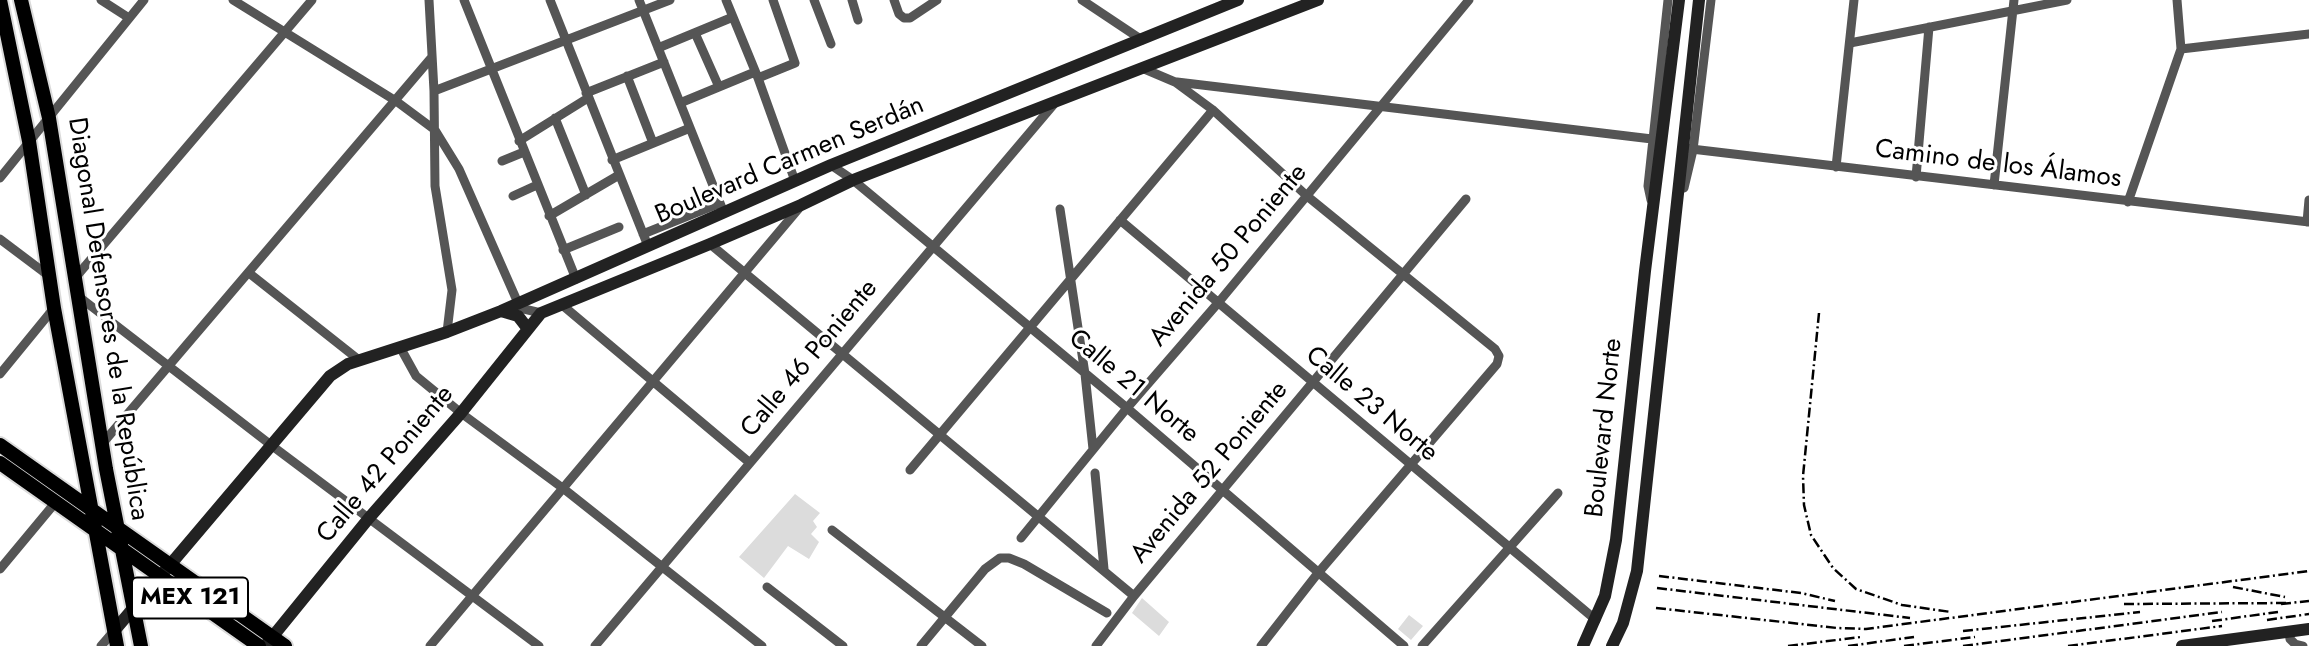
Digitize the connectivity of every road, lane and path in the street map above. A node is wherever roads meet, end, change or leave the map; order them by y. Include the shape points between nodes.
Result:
1 (0, 0) edge
2 (21, 0) edge
3 (101, 0) edge
4 (144, 0) edge
5 (233, 0) edge
6 (312, 0) edge
7 (429, 0) edge
8 (464, 0) edge
9 (550, 0) edge
10 (639, 0) edge
11 (670, 0) edge
12 (726, 0) edge
13 (773, 0) edge
14 (814, 0) edge
15 (852, 0) edge
16 (894, 0) edge
17 (937, 0) edge
18 (1082, 0) edge
19 (1238, 0) edge
20 (1318, 0) edge
21 (1469, 0) edge
22 (1668, 0) edge
23 (1679, 0) edge
24 (1699, 0) edge
25 (1711, 0) edge
26 (1854, 0) edge
27 (2014, 0) edge
28 (2067, 0) edge
29 (2177, 0) edge
30 (643, 10) junction
31 (2013, 10) junction
32 (128, 18) junction
33 (733, 18) junction
34 (858, 20) dead end
35 (1929, 27) junction
36 (285, 33) junction
37 (695, 33) junction
38 (2309, 34) edge
39 (1142, 40) junction
40 (565, 41) junction
41 (1850, 43) junction
42 (831, 44) dead end
43 (658, 48) junction
44 (1120, 49) junction
45 (2181, 49) junction
46 (432, 57) junction
47 (664, 62) junction
48 (491, 70) junction
49 (1136, 71) junction
50 (757, 75) junction
51 (627, 76) junction
52 (1175, 82) junction
53 (719, 87) junction
54 (434, 91) junction
55 (587, 96) junction
56 (1058, 100) junction
57 (396, 101) junction
58 (680, 103) junction
59 (1381, 106) junction
60 (1213, 110) junction
61 (49, 118) junction
62 (555, 118) junction
63 (690, 128) junction
64 (435, 130) junction
65 (1652, 139) junction
66 (29, 141) junction
67 (519, 141) junction
68 (653, 143) junction
69 (1688, 149) junction
70 (524, 152) junction
71 (612, 160) junction
72 (502, 161) dead end
73 (831, 165) junction
74 (1836, 167) junction
75 (618, 175) junction
76 (1916, 177) junction
77 (0, 178) edge
78 (853, 180) junction
79 (795, 181) junction
80 (537, 185) junction
81 (1994, 186) junction
82 (586, 195) junction
83 (513, 196) dead end
84 (1307, 196) junction
85 (1466, 199) dead end
86 (2309, 200) edge
87 (2128, 202) junction
88 (801, 205) junction
89 (722, 208) junction
90 (1060, 209) dead end
91 (1653, 209) junction
92 (550, 216) junction
93 (1120, 220) junction
94 (2308, 222) edge
95 (619, 227) dead end
96 (0, 239) edge
97 (645, 240) junction
98 (710, 244) junction
99 (933, 246) junction
100 (563, 250) junction
101 (249, 273) junction
102 (745, 273) junction
103 (1403, 274) junction
104 (50, 277) junction
105 (75, 278) junction
106 (1070, 278) junction
107 (576, 279) junction
108 (78, 296) junction
109 (518, 303) junction
110 (1218, 303) junction
111 (561, 304) junction
112 (54, 308) junction
113 (501, 311) junction
114 (541, 313) junction
115 (1029, 327) junction
116 (528, 329) junction
117 (447, 332) junction
118 (400, 347) junction
119 (842, 354) junction
120 (359, 360) junction
121 (169, 367) junction
122 (0, 374) edge
123 (1085, 374) junction
124 (653, 382) junction
125 (1313, 383) junction
126 (1127, 408) junction
127 (461, 413) junction
128 (938, 434) junction
129 (102, 444) junction
130 (0, 445) edge
131 (271, 445) junction
132 (1093, 449) junction
133 (0, 463) edge
134 (750, 463) junction
135 (1410, 465) junction
136 (910, 470) dead end
137 (1096, 473) dead end
138 (564, 489) junction
139 (1223, 492) junction
140 (1558, 493) dead end
141 (55, 503) junction
142 (90, 507) junction
143 (369, 517) junction
144 (1039, 517) junction
145 (116, 525) junction
146 (94, 530) junction
147 (832, 530) dead end
148 (1021, 538) dead end
149 (1508, 548) junction
150 (120, 550) junction
151 (170, 564) junction
152 (661, 568) junction
153 (0, 569) edge
154 (1104, 569) junction
155 (1318, 573) junction
156 (159, 577) junction
157 (767, 587) dead end
158 (472, 596) junction
159 (1134, 596) junction
160 (132, 608) junction
161 (1107, 613) dead end
162 (944, 617) junction
163 (1595, 620) junction
164 (2309, 629) edge
165 (2289, 632) junction
166 (115, 639) edge
167 (275, 643) edge
168 (2217, 644) edge
169 (101, 646) edge
170 (141, 646) edge
171 (259, 646) edge
172 (430, 646) edge
173 (539, 646) edge
174 (596, 646) edge
175 (761, 646) edge
176 (843, 646) edge
177 (921, 646) edge
178 (982, 646) edge
179 (1096, 646) edge
180 (1261, 646) edge
181 (1404, 646) edge
182 (1422, 646) edge
183 (1583, 646) edge
184 (1612, 646) edge
185 (2182, 646) edge
186 (2303, 646) edge

1 - 66 main road, Diagonal Defensores de la República
2 - 61 main road, Diagonal Defensores de la República
3 - 32 street
4 - 32 street
5 - 36 street
6 - 36 street
7 - 46 street
8 - 48 street
9 - 40 street
10 - 30 street
11 - 30 street
12 - 33 street
13 - 50 street via 795,63
14 - 42 street
15 - 34 street
16 - 17 street via 904,18
18 - 39 street
19 - 39 main road, Boulevard Carmen Serdán
20 - 49 main road, Boulevard Carmen Serdán
21 - 59 street, Avenida 50 Poniente
22 - 65 street, Boulevard Norte
23 - 91 main road, Boulevard Norte
24 - 69 main road, Boulevard Norte
25 - 69 street, Boulevard Norte
26 - 41 street
27 - 31 street
28 - 31 street
29 - 45 street
30 - 40 street
30 - 43 street
31 - 35 street
31 - 81 street
32 - 61 street
33 - 37 street
33 - 50 street
35 - 41 street
35 - 76 street
36 - 57 street
36 - 105 street
37 - 43 street
37 - 53 street
38 - 45 street
39 - 44 main road, Boulevard Carmen Serdán
40 - 48 street
40 - 55 street
41 - 74 street
43 - 47 street
44 - 49 main road
44 - 73 main road, Boulevard Carmen Serdán
45 - 87 street
46 - 54 street
46 - 57 street
47 - 51 street
47 - 58 street
48 - 54 street
48 - 67 street
49 - 52 street
49 - 56 main road, Boulevard Carmen Serdán
50 - 53 street
50 - 79 street
51 - 55 street
51 - 68 street
52 - 59 street
52 - 60 street
53 - 58 street
54 - 64 street
55 - 62 street
55 - 71 street
56 - 78 main road, Boulevard Carmen Serdán
56 - 99 street, Calle 46 Poniente
57 - 64 street
57 - 101 street
58 - 63 street
59 - 65 street
59 - 84 street, Avenida 50 Poniente
60 - 84 street
60 - 93 street
61 - 66 street
61 - 105 main road, Diagonal Defensores de la República
62 - 67 street
62 - 82 street
63 - 68 street
63 - 89 street
64 - 109 street via 459,169
64 - 117 street via 435,186 452,290
65 - 91 street, Boulevard Norte via 1648,186
66 - 77 street
66 - 104 main road, Diagonal Defensores de la República
67 - 70 street
68 - 71 street
69 - 74 street, Camino de los Álamos
69 - 184 main road, Boulevard Norte via 1672,234 1637,571
70 - 72 street
70 - 80 street
71 - 75 street
73 - 78 street, Calle 21 Norte
73 - 79 main road, Boulevard Carmen Serdán
74 - 76 street, Camino de los Álamos
75 - 82 street
75 - 97 street
76 - 81 street, Camino de los Álamos
78 - 88 main road, Boulevard Carmen Serdán
78 - 99 street, Calle 21 Norte
79 - 89 main road, Boulevard Carmen Serdán
80 - 83 street
80 - 92 street
81 - 87 street, Camino de los Álamos
82 - 92 street
84 - 103 street
84 - 110 street, Avenida 50 Poniente
85 - 103 street, Avenida 52 Poniente
86 - 94 street
87 - 94 street, Camino de los Álamos
88 - 98 main road, Boulevard Carmen Serdán
88 - 102 street
89 - 97 main road, Boulevard Carmen Serdán
90 - 106 street
91 - 163 main road, Boulevard Norte via 1616,540 1608,585
92 - 100 street
93 - 106 street
93 - 110 street, Calle 23 Norte
95 - 100 street
96 - 104 street
97 - 107 main road, Boulevard Carmen Serdán
98 - 102 street
98 - 111 main road, Boulevard Carmen Serdán
99 - 115 street, Calle 21 Norte
99 - 119 street, Calle 46 Poniente
100 - 107 street
101 - 120 street
101 - 121 street
102 - 119 street
102 - 124 street
103 - 125 street, Avenida 52 Poniente
103 - 135 street via 1499,356 1497,364
104 - 112 main road, Diagonal Defensores de la República
105 - 108 main road, Diagonal Defensores de la República
106 - 115 street
106 - 123 street
107 - 109 main road, Boulevard Carmen Serdán
108 - 121 street
108 - 129 main road, Diagonal Defensores de la República
109 - 113 main road, Boulevard Carmen Serdán
109 - 114 street
110 - 125 street, Calle 23 Norte
110 - 126 street, Avenida 50 Poniente
111 - 114 main road, Boulevard Carmen Serdán
111 - 124 street
112 - 122 street
112 - 142 main road, Diagonal Defensores de la República
113 - 116 main road via 518,316
113 - 117 main road, Boulevard Carmen Serdán
114 - 116 main road, Calle 42 Poniente
115 - 123 street, Calle 21 Norte
115 - 128 street
116 - 127 main road, Calle 42 Poniente
117 - 118 main road, Boulevard Carmen Serdán
118 - 120 main road, Boulevard Carmen Serdán
118 - 127 street via 416,376
119 - 128 street
119 - 134 street, Calle 46 Poniente
120 - 131 main road, Boulevard Carmen Serdán via 330,376
121 - 129 street
121 - 131 street
123 - 126 street, Calle 21 Norte
123 - 132 street
124 - 134 street
124 - 138 street
125 - 135 street, Calle 23 Norte
125 - 139 street, Avenida 52 Poniente
126 - 132 street, Avenida 50 Poniente
126 - 139 street, Calle 21 Norte
127 - 138 street
127 - 143 main road, Calle 42 Poniente
128 - 136 street
128 - 144 street
129 - 145 main road, Diagonal Defensores de la República
130 - 142 main road
131 - 143 street
131 - 151 main road, Boulevard Carmen Serdán
132 - 144 street, Avenida 50 Poniente
133 - 141 main road
134 - 152 street, Calle 46 Poniente
135 - 149 street, Calle 23 Norte
135 - 155 street
137 - 154 street
138 - 152 street
138 - 158 street
139 - 155 street, Calle 21 Norte
139 - 159 street, Avenida 52 Poniente
140 - 149 street
141 - 146 main road
141 - 153 street
142 - 145 main road
142 - 146 main road, Diagonal Defensores de la República
143 - 158 street
143 - 167 main road, Calle 42 Poniente
144 - 148 street, Avenida 50 Poniente
144 - 154 street
145 - 150 main road, Diagonal Defensores de la República
145 - 151 main road, MEX 121
146 - 150 main road
146 - 166 main road, Diagonal Defensores de la República
147 - 162 street
149 - 163 street, Calle 23 Norte
149 - 182 street
150 - 156 main road, MEX 121
150 - 160 main road, Diagonal Defensores de la República
151 - 156 main road, Boulevard Carmen Serdán
151 - 167 main road, MEX 121
152 - 174 street, Calle 46 Poniente
152 - 175 street
154 - 159 street
155 - 180 street
155 - 181 street, Calle 21 Norte
156 - 160 main road, Boulevard Carmen Serdán
156 - 171 main road, MEX 121
157 - 176 street
158 - 172 street
158 - 173 street
159 - 179 street, Avenida 52 Poniente
160 - 166 main road, Boulevard Carmen Serdán
160 - 170 main road, Diagonal Defensores de la República
161 - 162 street via 1009,558 1000,558
162 - 177 street
162 - 178 street
163 - 183 main road, Boulevard Norte
164 - 165 main road
165 - 168 main road
165 - 186 street via 2295,644
166 - 169 street
168 - 185 main road

